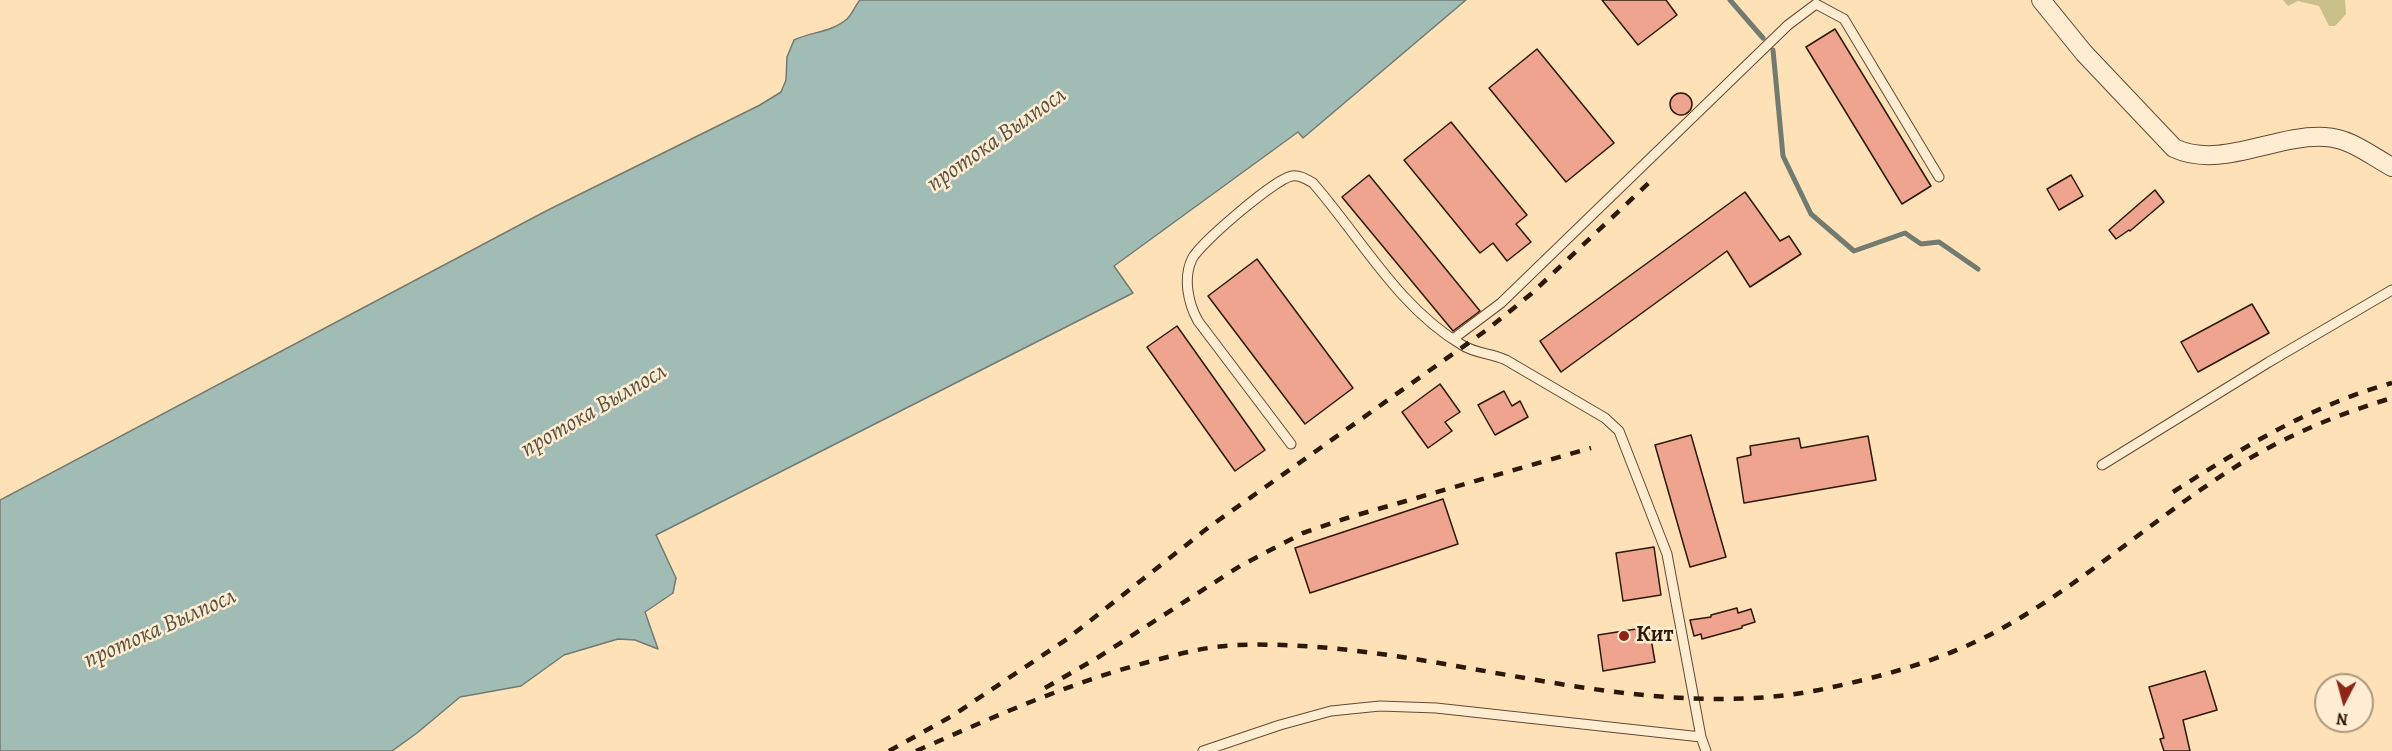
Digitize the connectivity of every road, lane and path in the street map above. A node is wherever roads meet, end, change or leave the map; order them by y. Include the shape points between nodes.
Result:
1 (2042, 0) edge
2 (1820, 2) edge
3 (2392, 166) edge
4 (1939, 177) dead end
5 (2392, 290) edge
6 (1453, 339) junction
7 (1291, 444) dead end
8 (2102, 465) dead end
9 (1701, 737) junction
10 (1203, 751) edge
11 (1706, 751) edge

1 - 3 street via 2084,53 2174,148 2186,154 2225,154 2287,139 2326,137 2350,143
2 - 4 lane via 1844,19
2 - 6 lane via 1788,25 1501,303
5 - 8 lane
6 - 7 lane via 1425,319 1398,290 1313,183 1291,176 1278,182 1199,249 1188,270 1188,285 1198,321
6 - 9 lane via 1475,352 1506,360 1605,418 1619,431 1667,554
9 - 10 lane via 1436,708 1380,706 1331,711
9 - 11 lane

